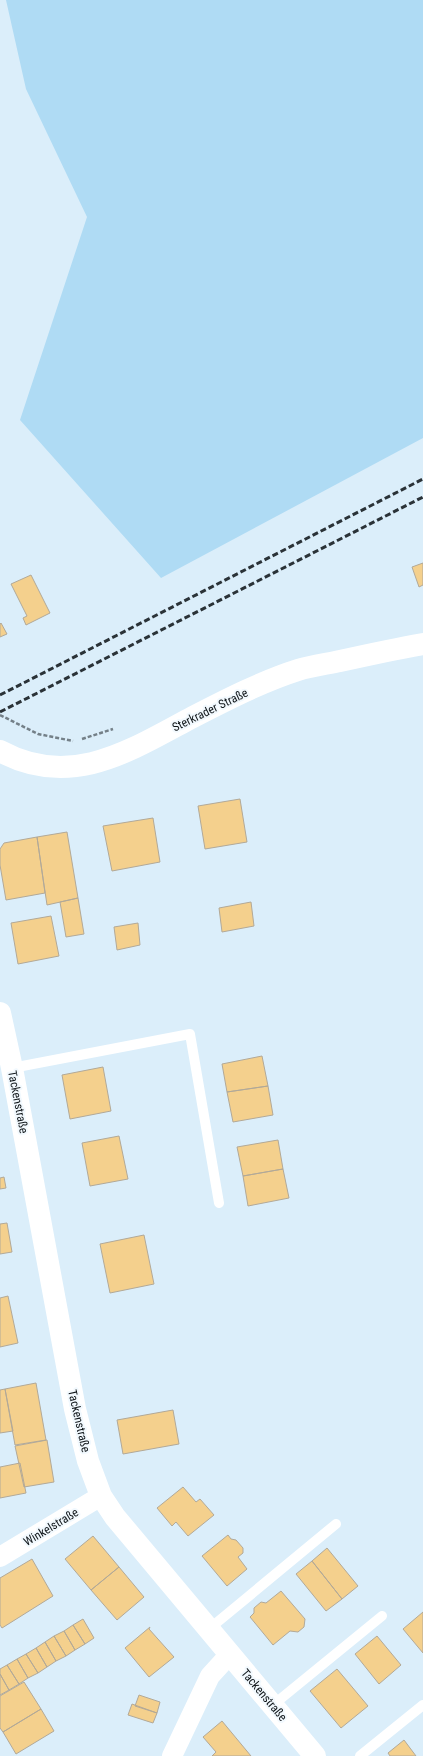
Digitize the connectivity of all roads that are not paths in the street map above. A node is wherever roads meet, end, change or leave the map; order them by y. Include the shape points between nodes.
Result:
1 (423, 644) edge
2 (1, 754) edge
3 (0, 1013) edge
4 (12, 1068) junction
5 (219, 1203) dead end
6 (101, 1496) junction
7 (336, 1524) dead end
8 (0, 1557) edge
9 (382, 1616) dead end
10 (209, 1629) junction
11 (230, 1654) junction
12 (272, 1705) junction
13 (423, 1705) edge
14 (172, 1756) edge
15 (315, 1756) edge
16 (360, 1756) edge

1 - 2 street, Sterkrader Straße via 298,670 227,699 125,754 86,765 50,768
3 - 4 street, Tackenstraße
4 - 5 lane via 190,1034
4 - 6 street, Tackenstraße via 75,1410 88,1461
6 - 8 street, Winkelstraße
6 - 10 street, Tackenstraße via 115,1517
7 - 10 lane
9 - 12 lane
10 - 11 street, Tackenstraße
11 - 12 street, Tackenstraße
11 - 14 street via 210,1676
12 - 15 street, Tackenstraße
13 - 16 lane

